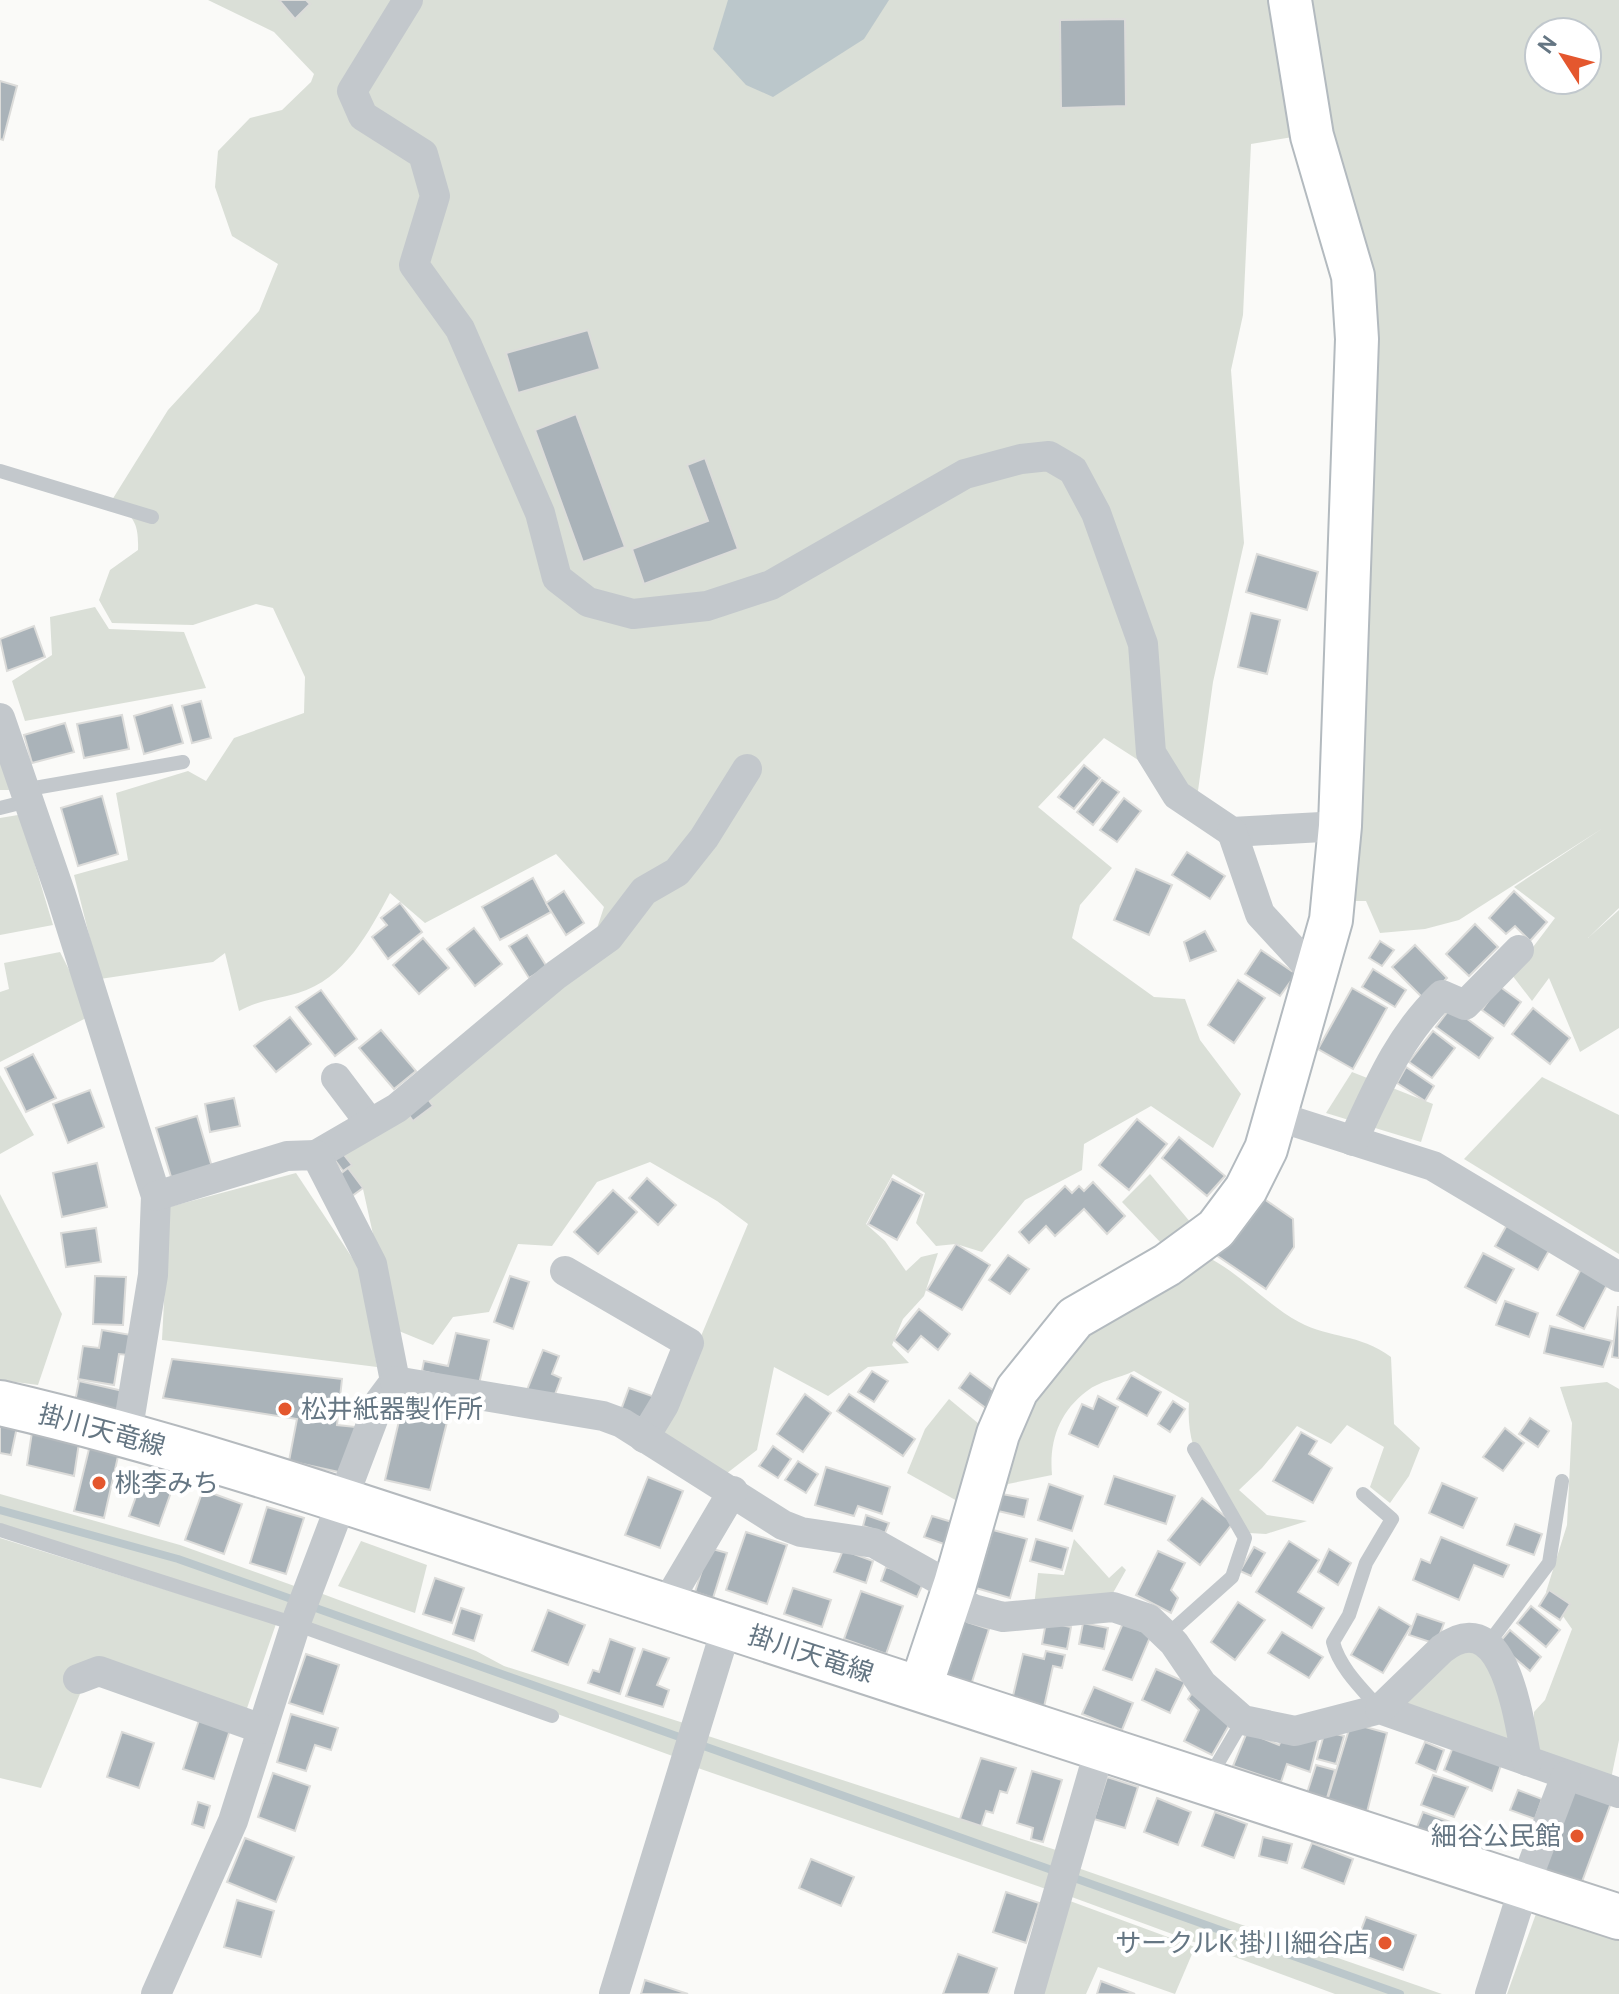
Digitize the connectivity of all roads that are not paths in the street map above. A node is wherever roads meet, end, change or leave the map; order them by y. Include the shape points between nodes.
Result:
1 (408, 0) edge
2 (1290, 0) edge
3 (0, 471) edge
4 (152, 517) dead end
5 (0, 718) edge
6 (183, 762) dead end
7 (747, 769) dead end
8 (17, 800) edge
9 (1340, 826) junction
10 (1232, 832) junction
11 (1519, 950) dead end
12 (1318, 977) junction
13 (336, 1078) dead end
14 (1276, 1116) junction
15 (370, 1123) junction
16 (1353, 1141) junction
17 (316, 1155) junction
18 (156, 1196) junction
19 (565, 1271) dead end
20 (1619, 1277) edge
21 (395, 1381) junction
22 (0, 1403) edge
23 (127, 1434) junction
24 (644, 1438) junction
25 (1194, 1449) dead end
26 (1562, 1481) dead end
27 (733, 1491) junction
28 (1363, 1494) dead end
29 (344, 1503) junction
30 (0, 1530) edge
31 (952, 1592) junction
32 (665, 1606) junction
33 (297, 1620) junction
34 (727, 1626) junction
35 (1166, 1636) junction
36 (1488, 1644) junction
37 (78, 1679) dead end
38 (920, 1689) junction
39 (1380, 1709) junction
40 (552, 1716) dead end
41 (1243, 1720) junction
42 (262, 1729) junction
43 (1100, 1748) junction
44 (1527, 1761) junction
45 (1566, 1776) junction
46 (1207, 1780) junction
47 (1619, 1793) edge
48 (1524, 1887) junction
49 (1619, 1917) edge
50 (156, 1994) edge
51 (614, 1994) edge
52 (1029, 1994) edge
53 (1490, 1994) edge

1 - 10 street via 352,91 363,116 423,154 435,196 414,265 460,329 540,513 557,578 588,602 633,614 707,606 771,585 965,474 1049,456 1073,470 1096,513 1143,644 1151,753 1177,795
2 - 9 street via 1312,136 1353,276 1357,339
3 - 4 lane
5 - 8 street
6 - 8 lane
7 - 15 street via 677,872 644,891 609,937 397,1108
8 - 18 street
9 - 10 street
9 - 12 street via 1331,920
10 - 12 street via 1260,914
11 - 16 street via 1465,1005 1442,995 1421,1015 1393,1054
12 - 14 street
13 - 15 street
14 - 16 street
14 - 31 street via 1246,1189 1216,1229 1167,1265 1075,1318 1017,1390 998,1434
15 - 17 street
16 - 20 street via 1433,1166
17 - 18 street via 287,1156
17 - 21 street via 372,1264
18 - 23 street via 153,1275
19 - 24 street via 689,1343
21 - 24 street via 603,1416
21 - 29 street via 380,1401
22 - 23 main road, 掛川天竜線
23 - 29 main road, 掛川天竜線
24 - 27 street
25 - 35 lane via 1245,1538 1232,1577
26 - 36 lane via 1549,1563
27 - 31 street via 801,1532 874,1543
27 - 32 street
28 - 39 lane via 1392,1519 1366,1563 1349,1615 1333,1642
29 - 32 main road, 掛川天竜線
29 - 33 street
30 - 33 lane
31 - 35 street via 973,1609 1003,1617 1113,1607 1149,1619
31 - 38 street
32 - 34 main road, 掛川天竜線
33 - 40 lane
33 - 42 street
34 - 38 main road, 掛川天竜線
34 - 51 street
35 - 41 street via 1202,1684
36 - 39 street via 1469,1637 1453,1641
36 - 44 street via 1504,1665
37 - 42 street via 99,1671
38 - 43 main road, 掛川天竜線
39 - 41 street via 1295,1731
39 - 44 street
41 - 46 lane
42 - 50 street via 233,1821
43 - 46 main road, 掛川天竜線
43 - 52 street
44 - 45 street
45 - 47 street
45 - 48 street
46 - 48 main road, 掛川天竜線
48 - 49 main road, 掛川天竜線
48 - 53 street

